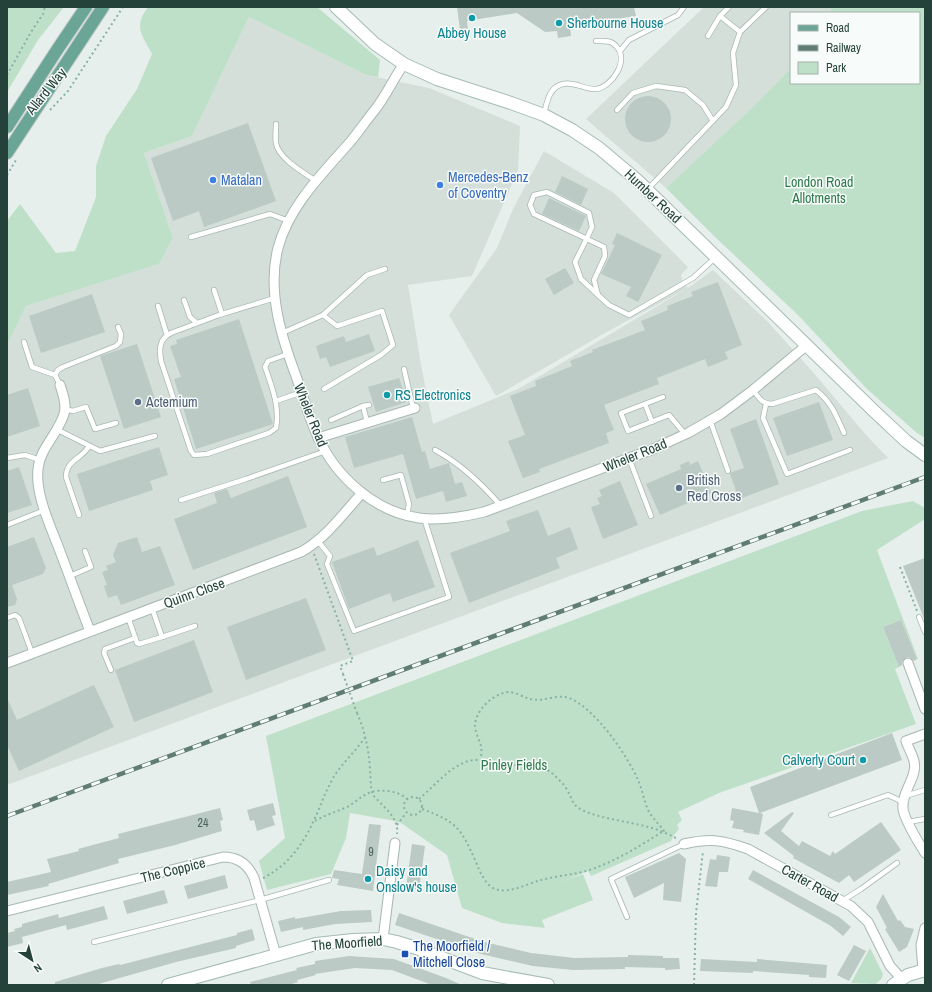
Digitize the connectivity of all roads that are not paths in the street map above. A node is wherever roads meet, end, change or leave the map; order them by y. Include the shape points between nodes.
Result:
1 (86, 7) edge
2 (103, 7) edge
3 (336, 7) edge
4 (684, 7) edge
5 (729, 7) edge
6 (766, 7) edge
7 (720, 16) junction
8 (740, 32) junction
9 (708, 36) dead end
10 (596, 41) dead end
11 (620, 51) junction
12 (404, 64) junction
13 (617, 110) dead end
14 (544, 115) junction
15 (713, 121) junction
16 (276, 124) dead end
17 (7, 127) edge
18 (7, 153) edge
19 (316, 181) junction
20 (647, 190) junction
21 (289, 221) junction
22 (191, 237) dead end
23 (587, 238) junction
24 (716, 257) junction
25 (385, 269) dead end
26 (214, 290) dead end
27 (598, 295) junction
28 (275, 298) junction
29 (184, 300) dead end
30 (158, 306) dead end
31 (222, 314) junction
32 (322, 315) junction
33 (197, 323) junction
34 (118, 327) dead end
35 (282, 333) junction
36 (167, 336) junction
37 (24, 342) dead end
38 (807, 345) junction
39 (288, 354) junction
40 (404, 369) dead end
41 (56, 376) junction
42 (60, 385) joint
43 (324, 389) dead end
44 (753, 390) junction
45 (302, 392) junction
46 (664, 397) dead end
47 (276, 401) junction
48 (645, 404) junction
49 (766, 404) junction
50 (369, 405) dead end
51 (363, 406) junction
52 (414, 408) joint
53 (64, 409) junction
54 (331, 420) dead end
55 (710, 420) junction
56 (367, 422) junction
57 (652, 422) junction
58 (116, 423) dead end
59 (56, 429) junction
60 (844, 433) dead end
61 (686, 434) junction
62 (155, 436) dead end
63 (318, 438) junction
64 (89, 446) junction
65 (435, 450) dead end
66 (850, 450) dead end
67 (326, 451) junction
68 (925, 455) edge
69 (7, 458) edge
70 (629, 458) junction
71 (40, 460) junction
72 (728, 471) dead end
73 (383, 480) dead end
74 (362, 493) junction
75 (181, 500) dead end
76 (501, 506) junction
77 (45, 510) junction
78 (79, 515) dead end
79 (407, 515) junction
80 (651, 516) dead end
81 (424, 518) junction
82 (7, 525) edge
83 (315, 544) junction
84 (85, 551) dead end
85 (70, 576) junction
86 (152, 608) junction
87 (128, 617) junction
88 (919, 617) road end
89 (7, 618) edge
90 (194, 626) dead end
91 (90, 631) junction
92 (925, 632) edge
93 (162, 636) junction
94 (135, 638) junction
95 (32, 653) junction
96 (7, 663) edge
97 (908, 663) dead end
98 (111, 670) dead end
99 (925, 709) edge
100 (925, 734) edge
101 (925, 790) edge
102 (904, 799) junction
103 (831, 814) dead end
104 (925, 819) edge
105 (908, 822) junction
106 (395, 843) road end
107 (684, 844) joint
108 (924, 848) edge
109 (897, 863) dead end
110 (329, 880) dead end
111 (260, 900) junction
112 (842, 901) junction
113 (7, 911) edge
114 (626, 917) dead end
115 (925, 928) edge
116 (383, 939) junction
117 (94, 942) dead end
118 (276, 955) junction
119 (924, 970) edge
120 (897, 982) edge
121 (168, 985) edge
122 (548, 985) edge

1 - 17 main road, Allard Way
2 - 18 main road, Allard Way
3 - 12 main road, Humber Road via 374,44
4 - 11 lane via 678,15 629,40
5 - 7 lane
6 - 8 lane
7 - 8 lane
7 - 9 lane
8 - 15 lane via 733,53 736,85 726,107
10 - 11 lane via 612,42
11 - 14 lane via 620,68 608,82 596,89 570,84 558,86 550,94
12 - 14 main road, Humber Road via 437,79
12 - 19 street, Wheler Road via 377,108
13 - 15 lane via 633,93 656,86 685,90 703,105
14 - 20 main road, Humber Road via 599,148
15 - 20 lane
16 - 19 lane via 278,150 298,169
19 - 21 street, Wheler Road
20 - 24 main road, Humber Road
21 - 22 lane via 270,214
21 - 28 street, Wheler Road via 278,248 274,271
23 - 23 lane via 592,227 589,213 547,192 534,195 530,205 534,214
23 - 27 lane via 574,262 581,279
23 - 27 lane via 604,246 605,256 594,280
24 - 27 lane via 693,278 629,316
24 - 38 main road, Humber Road
25 - 32 lane via 367,275
26 - 31 lane
28 - 31 lane
28 - 35 street, Wheler Road
29 - 33 lane via 190,317
30 - 36 lane
31 - 33 lane
32 - 35 lane
32 - 43 lane via 337,326 382,312 393,345
33 - 36 lane
34 - 41 lane via 121,334 120,342 116,346 63,367 58,370
35 - 39 street, Wheler Road
36 - 47 lane via 159,348 194,455 207,454 269,433 276,428
37 - 41 lane via 32,367
38 - 44 street, Wheler Road
38 - 68 main road, Humber Road via 906,441
39 - 45 street, Wheler Road
39 - 47 lane via 268,361 265,367
40 - 52 lane
41 - 42 lane
42 - 53 street
44 - 49 lane
44 - 55 street, Wheler Road
45 - 47 lane
45 - 63 street, Wheler Road
46 - 48 lane
48 - 57 lane
48 - 57 lane via 621,413 628,431
49 - 60 lane via 816,390 833,407
49 - 66 lane via 763,418 787,474
50 - 51 lane
51 - 54 lane
51 - 56 lane
52 - 56 street
53 - 58 lane via 73,411 86,407 95,429
53 - 59 street
55 - 61 street, Wheler Road
55 - 72 lane
56 - 63 street
57 - 61 lane via 669,415
59 - 64 lane
59 - 71 street
61 - 70 street, Wheler Road
62 - 64 lane via 100,451
63 - 67 street, Wheler Road
64 - 78 lane via 85,453 73,461 66,472
65 - 76 lane via 467,471
67 - 74 street, Wheler Road via 340,472
67 - 75 lane
69 - 71 lane via 25,455
70 - 76 street, Wheler Road
70 - 80 lane
71 - 77 street via 39,488
73 - 79 lane via 401,475 409,504
74 - 79 street, Wheler Road via 386,508
74 - 83 street, Quinn Close
76 - 81 street, Wheler Road via 458,518
77 - 82 lane
77 - 85 street
79 - 81 street, Wheler Road
81 - 83 lane via 449,597 354,631 327,564 330,556
83 - 86 street, Quinn Close via 289,558
84 - 85 lane via 91,567
85 - 91 street
86 - 87 street, Quinn Close
86 - 93 lane
87 - 91 street, Quinn Close
87 - 94 lane
88 - 92 lane
89 - 95 lane via 15,615 19,618
90 - 93 lane
91 - 95 street, Quinn Close
93 - 94 lane via 139,644
94 - 98 lane via 105,649 104,653
95 - 96 street, Quinn Close
97 - 99 street
100 - 102 street via 906,741 914,762 913,775
101 - 102 lane
102 - 103 lane via 888,795
102 - 105 street via 903,808
104 - 105 lane
105 - 108 street
106 - 116 street
107 - 112 street, Carter Road via 712,840 748,849
107 - 114 lane via 611,879
109 - 112 lane
110 - 111 lane
111 - 113 street, The Coppice via 251,870 246,864 231,857 222,857
111 - 117 lane
111 - 118 street, The Coppice
112 - 120 street, Carter Road via 868,922
115 - 119 street via 921,945
116 - 118 main road, The Moorfield via 334,941
116 - 122 main road, The Moorfield via 416,948 482,973
118 - 121 main road, The Moorfield
119 - 120 main road

